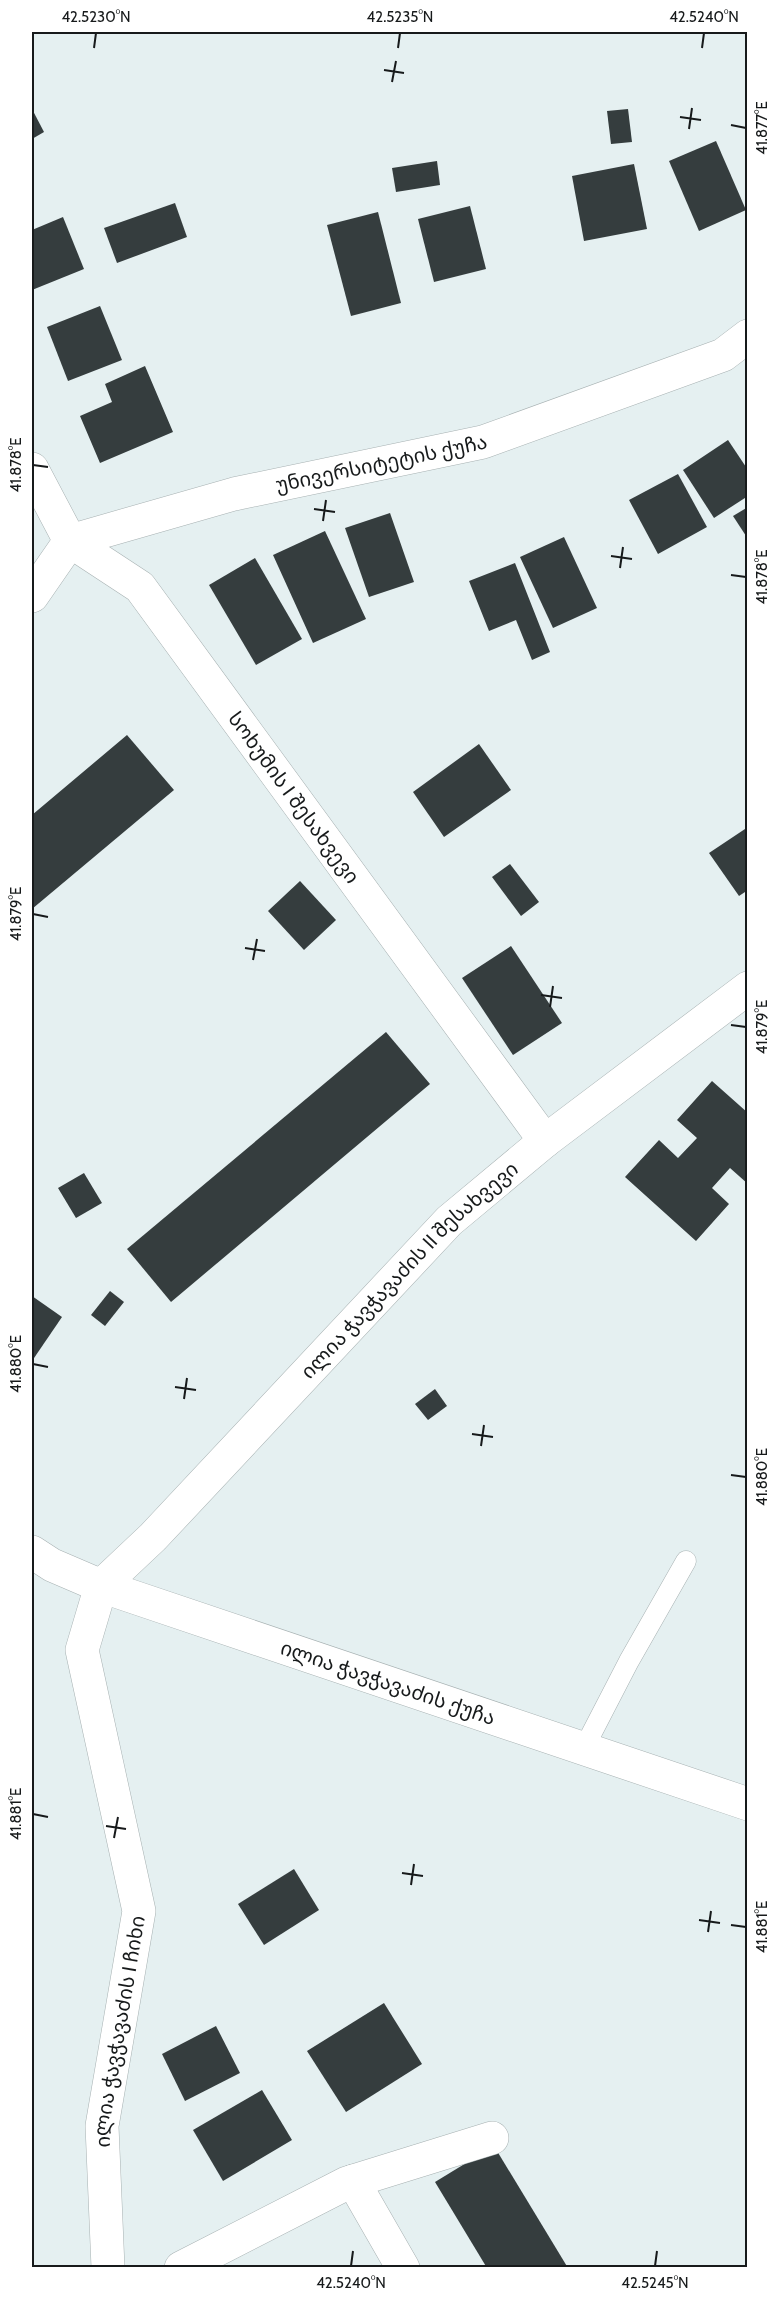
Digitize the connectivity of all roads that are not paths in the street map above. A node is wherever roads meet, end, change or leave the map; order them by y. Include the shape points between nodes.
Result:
1 (747, 336) edge
2 (32, 469) edge
3 (70, 541) junction
4 (32, 596) edge
5 (747, 988) edge
6 (545, 1141) junction
7 (32, 1552) edge
8 (686, 1561) dead end
9 (101, 1586) junction
10 (584, 1748) junction
11 (747, 1804) edge
12 (492, 2138) dead end
13 (352, 2181) junction
14 (108, 2268) edge
15 (181, 2268) edge
16 (403, 2268) edge

1 - 3 street, უნივერსიტეტის ქუჩა via 723,355 483,442 234,494
2 - 3 street, სოხუმის I შესახვევი
3 - 4 street
3 - 6 street, სოხუმის I შესახვევი via 140,587
5 - 6 street, ილია ჭავჭავაძის II შესახვევი
6 - 9 street, ილია ჭავჭავაძის II შესახვევი via 449,1221 153,1537
7 - 9 street, ილია ჭავჭავაძის ქუჩა
8 - 10 lane
9 - 10 street, ილია ჭავჭავაძის ქუჩა
9 - 14 street, ილია ჭავჭავაძის I ჩიხი via 82,1650 139,1911 102,2126
10 - 11 street, ილია ჭავჭავაძის ქუჩა
12 - 13 street
13 - 15 street
13 - 16 street

